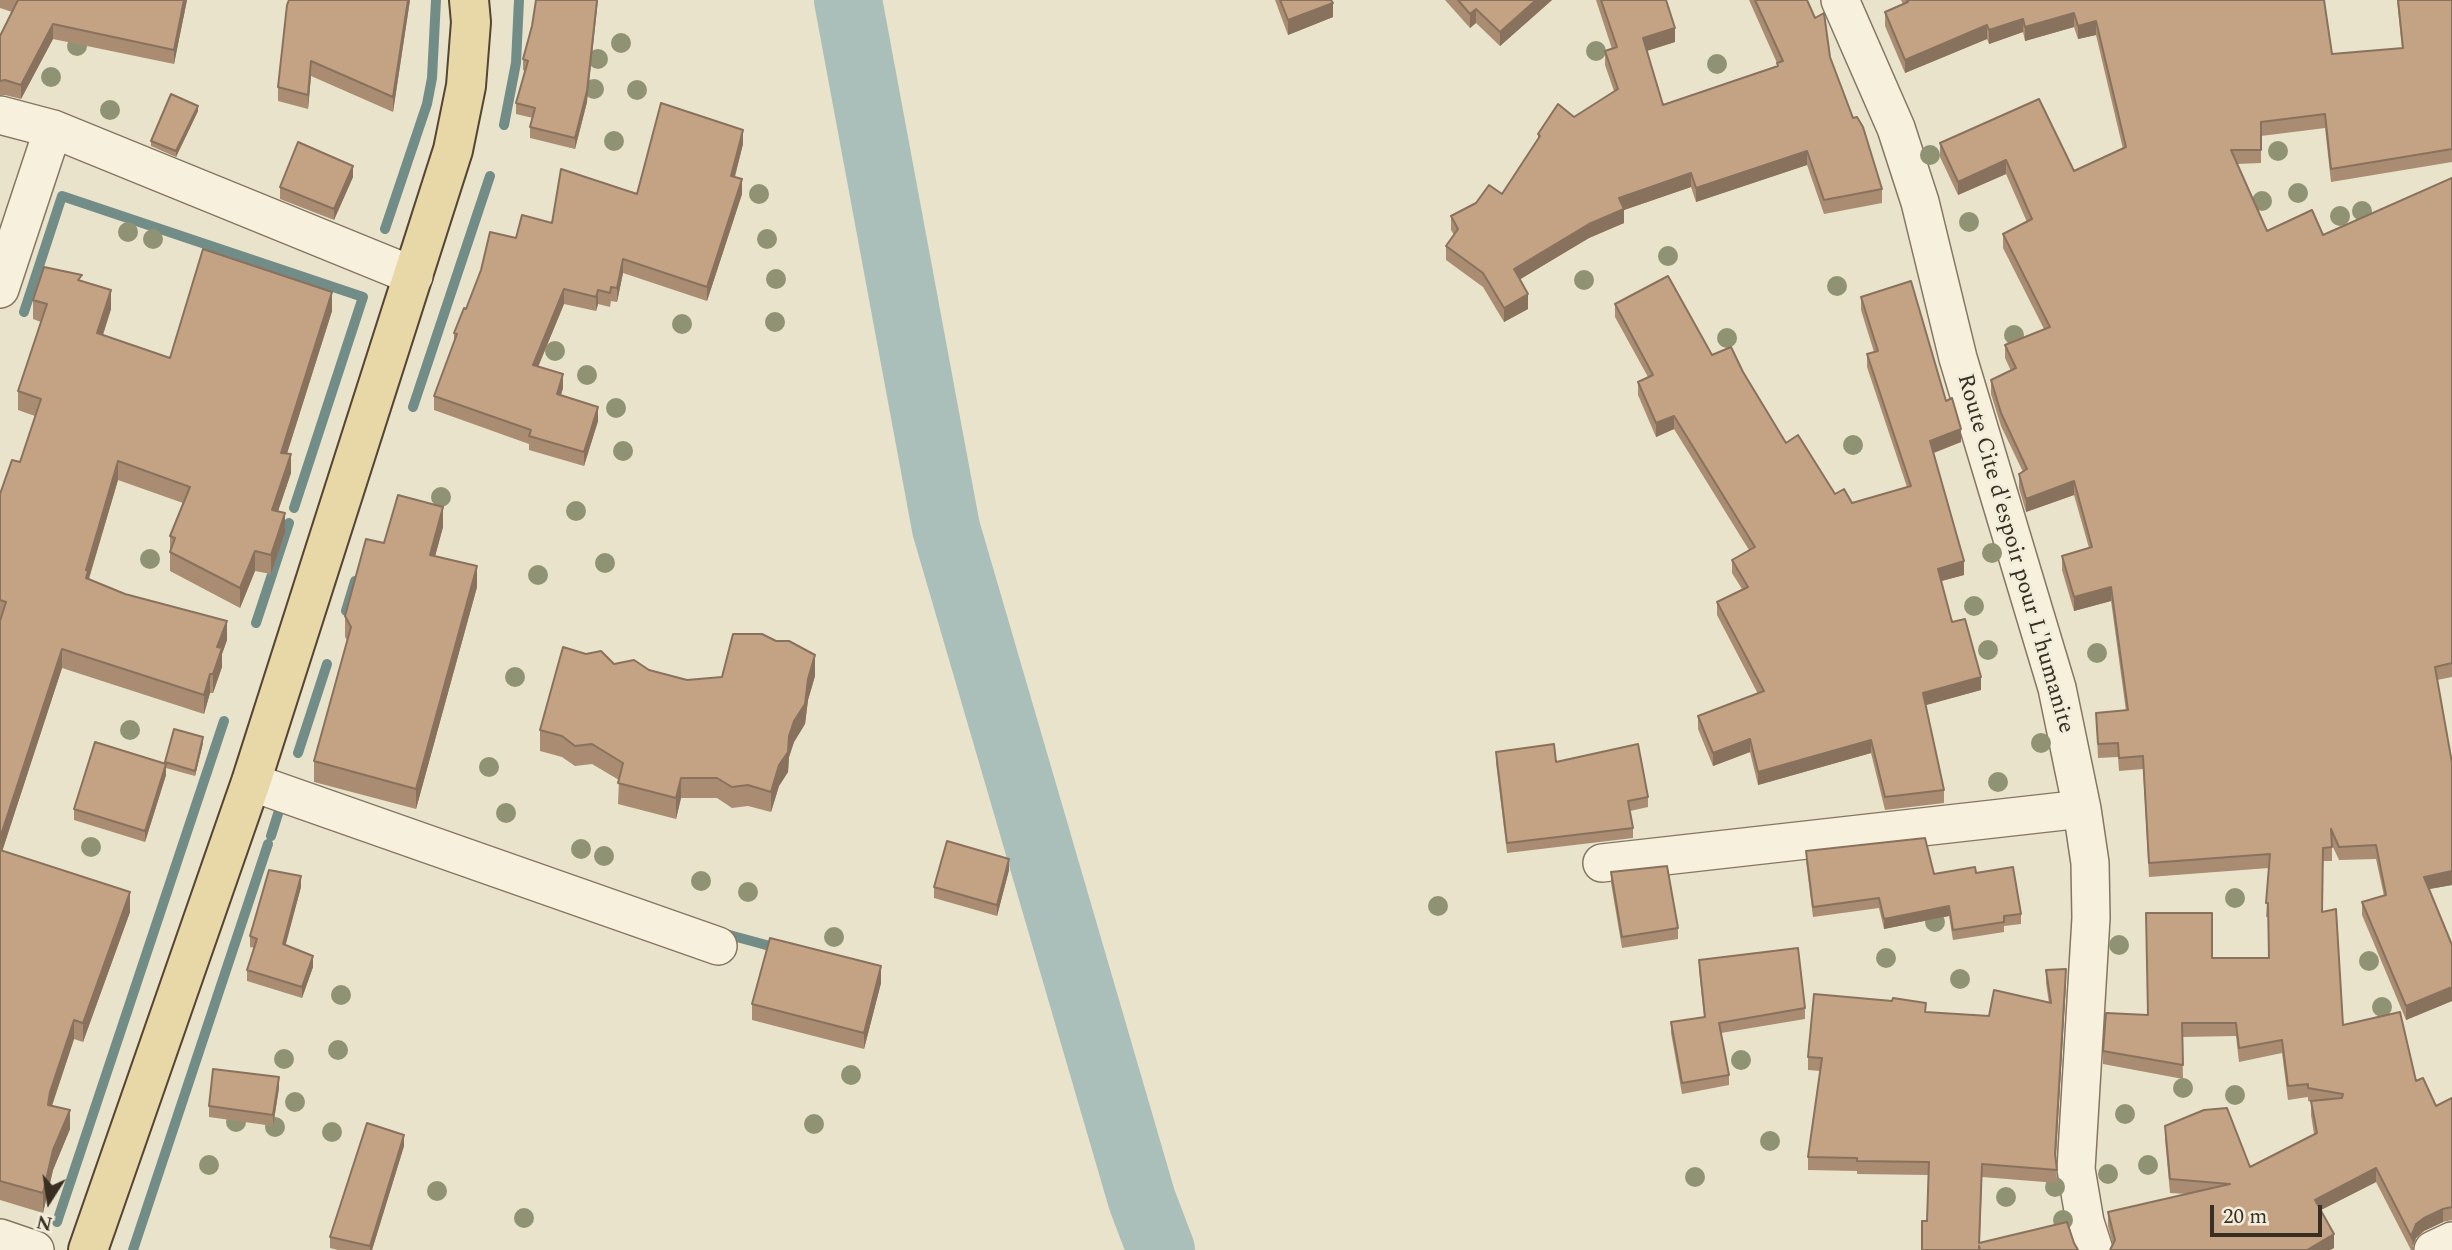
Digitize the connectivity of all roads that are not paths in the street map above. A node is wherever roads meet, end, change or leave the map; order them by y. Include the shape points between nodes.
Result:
1 (469, 0) edge
2 (1840, 0) edge
3 (0, 115) edge
4 (54, 129) junction
5 (414, 276) junction
6 (0, 289) edge
7 (251, 782) junction
8 (2082, 809) junction
9 (1602, 863) dead end
10 (718, 946) dead end
11 (0, 1238) edge
12 (2452, 1241) edge
13 (35, 1250) edge
14 (88, 1250) edge
15 (2094, 1250) edge
16 (2433, 1250) edge

1 - 5 main road via 466,86 453,150
2 - 8 street, Route Cite d'espoir pour L'humanite via 1896,128 1920,202 1958,358 2057,688
3 - 4 street
4 - 5 street
4 - 6 street
5 - 7 main road
7 - 10 street
7 - 14 main road
8 - 9 street
8 - 15 street, Route Cite d'espoir pour L'humanite via 2090,863 2091,918 2076,1169
11 - 13 street
12 - 16 street

